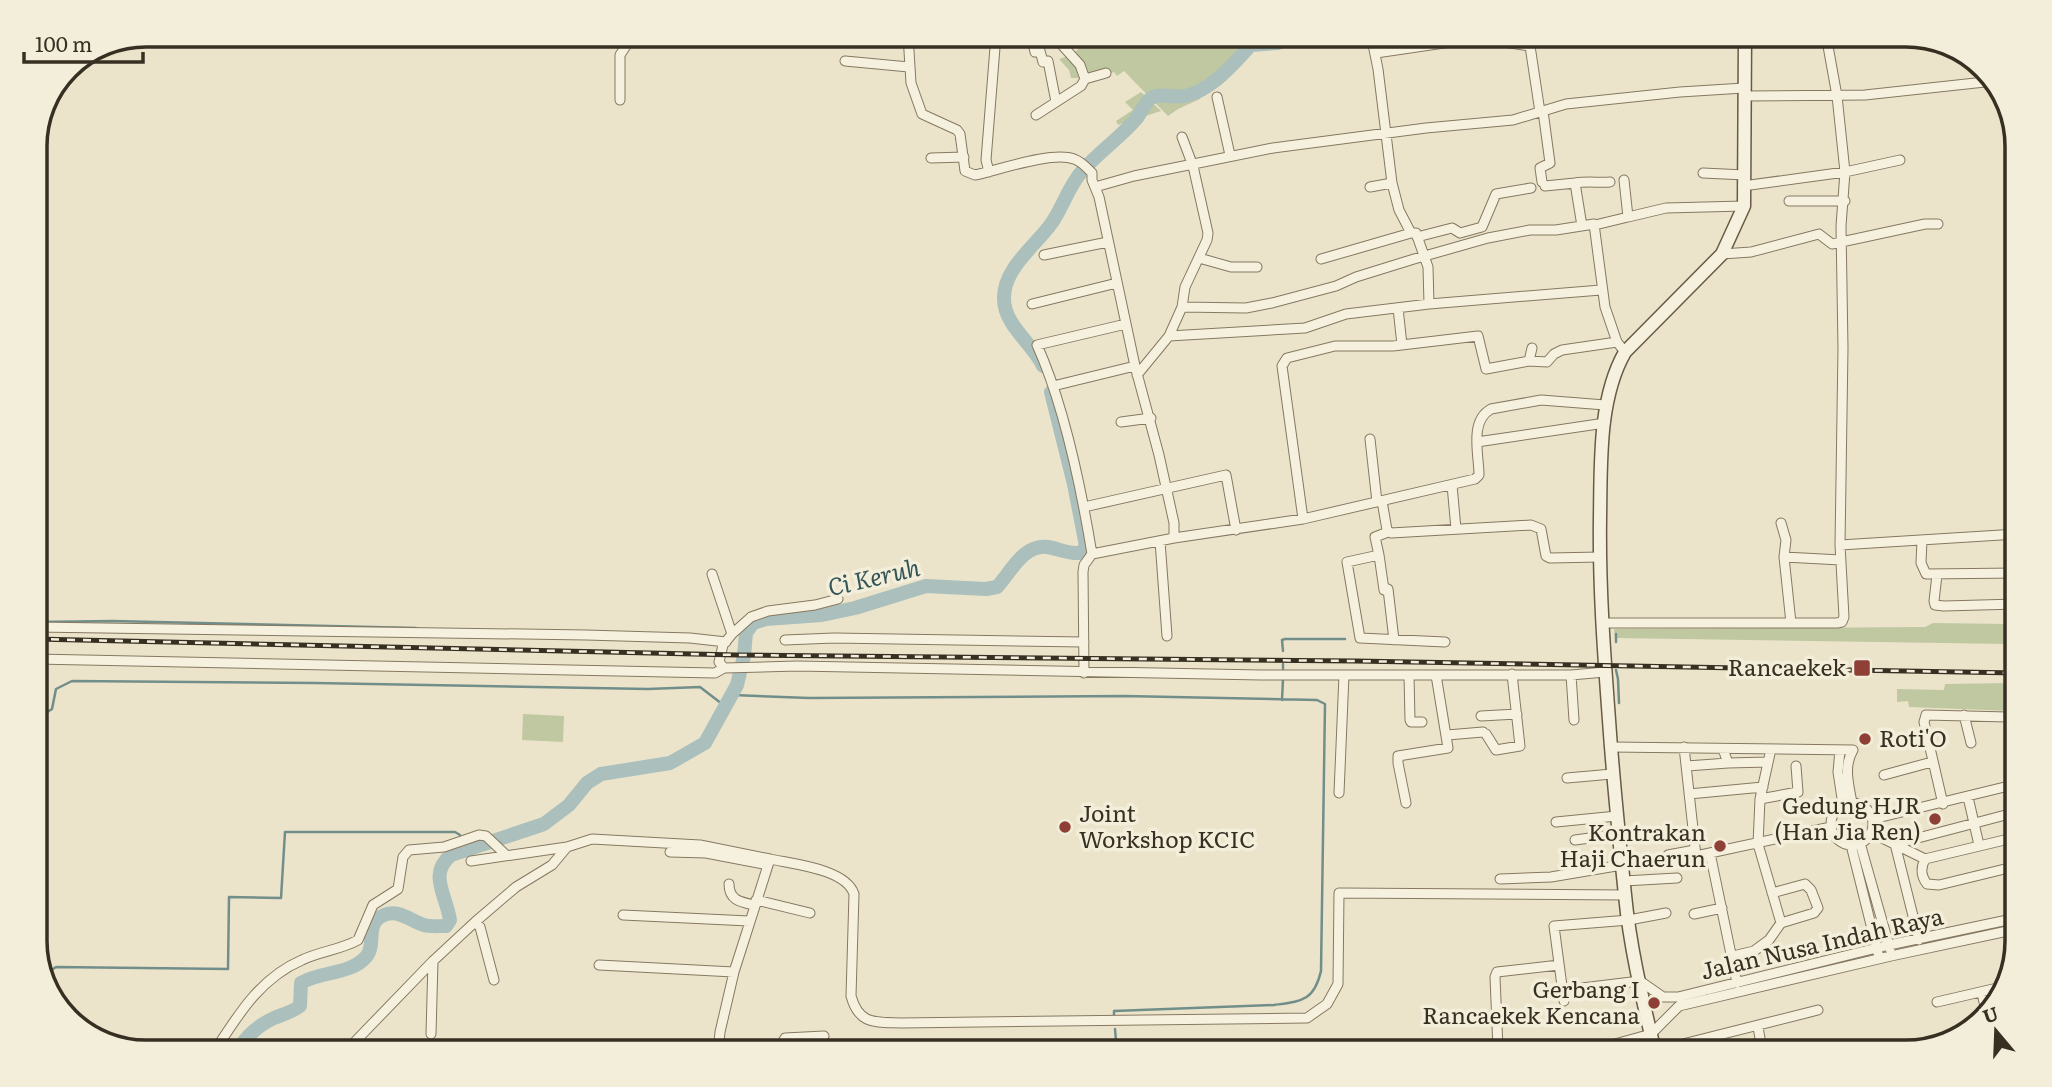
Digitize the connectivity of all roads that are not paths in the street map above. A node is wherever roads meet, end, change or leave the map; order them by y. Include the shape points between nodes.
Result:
1 (626, 47) edge
2 (908, 47) edge
3 (998, 47) edge
4 (1034, 47) edge
5 (1064, 47) edge
6 (1376, 47) edge
7 (1414, 47) edge
8 (1530, 47) edge
9 (1745, 47) edge
10 (1828, 47) edge
11 (1378, 52) junction
12 (845, 61) dead end
13 (909, 67) junction
14 (1106, 73) dead end
15 (1086, 79) junction
16 (1981, 83) edge
17 (1744, 92) junction
18 (1837, 96) junction
19 (1217, 97) dead end
20 (620, 100) dead end
21 (1056, 102) junction
22 (1542, 112) junction
23 (1036, 115) dead end
24 (1386, 133) junction
25 (1182, 137) dead end
26 (1230, 155) junction
27 (964, 157) junction
28 (930, 158) dead end
29 (1900, 160) dead end
30 (1192, 166) junction
31 (989, 172) junction
32 (1703, 173) dead end
33 (1845, 173) junction
34 (1624, 180) dead end
35 (1610, 181) dead end
36 (1744, 181) junction
37 (1392, 183) junction
38 (1575, 183) junction
39 (1095, 187) junction
40 (1370, 187) dead end
41 (1531, 188) dead end
42 (1789, 201) dead end
43 (1845, 201) junction
44 (1744, 206) junction
45 (1628, 217) junction
46 (1938, 224) dead end
47 (1595, 225) junction
48 (1582, 226) junction
49 (1414, 235) junction
50 (1108, 242) junction
51 (1842, 242) junction
52 (1722, 254) junction
53 (1044, 255) dead end
54 (1424, 256) junction
55 (1199, 258) junction
56 (1321, 259) dead end
57 (1257, 267) dead end
58 (1117, 283) junction
59 (1601, 290) junction
60 (1032, 304) dead end
61 (1429, 304) junction
62 (1182, 307) junction
63 (1398, 307) junction
64 (1126, 324) junction
65 (1169, 336) junction
66 (1402, 345) junction
67 (1621, 347) junction
68 (1532, 348) dead end
69 (1529, 361) junction
70 (1136, 370) junction
71 (1053, 386) junction
72 (1605, 405) junction
73 (1151, 418) junction
74 (1121, 422) dead end
75 (1605, 423) junction
76 (1370, 439) dead end
77 (1477, 442) junction
78 (1452, 485) junction
79 (1166, 489) junction
80 (1379, 502) junction
81 (1084, 507) junction
82 (1303, 519) junction
83 (1781, 523) dead end
84 (1236, 530) junction
85 (1456, 530) junction
86 (1388, 532) junction
87 (2005, 535) edge
88 (1174, 538) junction
89 (1922, 540) junction
90 (1160, 541) junction
91 (1840, 545) junction
92 (1092, 554) junction
93 (1379, 555) junction
94 (1600, 557) junction
95 (1784, 557) junction
96 (1841, 560) junction
97 (2005, 573) edge
98 (712, 574) dead end
99 (1937, 575) junction
100 (838, 599) dead end
101 (2005, 604) edge
102 (1602, 623) junction
103 (1791, 623) junction
104 (47, 627) edge
105 (1167, 636) dead end
106 (729, 638) junction
107 (785, 640) dead end
108 (1394, 640) junction
109 (1084, 642) junction
110 (1445, 642) dead end
111 (47, 659) edge
112 (724, 668) junction
113 (1605, 672) junction
114 (1084, 673) junction
115 (1512, 674) junction
116 (1409, 675) junction
117 (1436, 675) junction
118 (1571, 675) junction
119 (1344, 676) junction
120 (1517, 714) junction
121 (1964, 715) junction
122 (1481, 716) dead end
123 (2005, 717) edge
124 (1574, 720) dead end
125 (1422, 722) dead end
126 (1447, 735) junction
127 (1971, 743) dead end
128 (1611, 747) junction
129 (1684, 747) junction
130 (1723, 749) junction
131 (1771, 749) junction
132 (1768, 762) junction
133 (1932, 762) junction
134 (1728, 763) junction
135 (1687, 766) junction
136 (1796, 766) dead end
137 (1612, 774) junction
138 (1884, 775) dead end
139 (1567, 778) dead end
140 (1763, 787) junction
141 (2005, 788) edge
142 (1339, 793) dead end
143 (1689, 794) junction
144 (1968, 797) junction
145 (1760, 799) junction
146 (1406, 803) dead end
147 (1848, 804) junction
148 (1943, 804) junction
149 (2005, 815) edge
150 (1617, 816) junction
151 (1873, 819) junction
152 (1556, 822) dead end
153 (1975, 822) junction
154 (1831, 827) junction
155 (1872, 833) junction
156 (1619, 834) junction
157 (1576, 840) dead end
158 (2005, 840) edge
159 (1758, 844) junction
160 (1856, 844) junction
161 (1895, 844) junction
162 (1979, 845) junction
163 (566, 847) junction
164 (1695, 850) junction
165 (670, 852) dead end
166 (1710, 853) junction
167 (506, 855) junction
168 (1668, 855) dead end
169 (1925, 859) junction
170 (471, 861) dead end
171 (769, 862) junction
172 (1622, 865) junction
173 (2005, 869) edge
174 (1677, 878) dead end
175 (1500, 879) dead end
176 (1624, 881) junction
177 (729, 884) dead end
178 (1772, 893) junction
179 (1625, 895) junction
180 (755, 902) junction
181 (1722, 908) junction
182 (810, 913) dead end
183 (1666, 913) dead end
184 (1693, 914) dead end
185 (623, 915) dead end
186 (1629, 920) junction
187 (749, 921) junction
188 (1781, 923) junction
189 (2005, 924) edge
190 (2005, 924) edge
191 (478, 925) junction
192 (1919, 940) junction
193 (1890, 950) junction
194 (1878, 954) junction
195 (1733, 956) junction
196 (433, 961) junction
197 (599, 965) dead end
198 (1559, 965) junction
199 (734, 972) junction
200 (1796, 974) junction
201 (494, 980) dead end
202 (1640, 981) junction
203 (1737, 983) junction
204 (1583, 988) dead end
205 (1991, 990) edge
206 (1982, 993) junction
207 (1983, 996) edge
208 (1564, 1001) dead end
209 (1937, 1002) dead end
210 (1818, 1010) dead end
211 (1496, 1016) junction
212 (1468, 1019) dead end
213 (1758, 1027) junction
214 (431, 1034) dead end
215 (1651, 1034) junction
216 (824, 1036) dead end
217 (222, 1040) edge
218 (357, 1040) edge
219 (719, 1040) edge
220 (784, 1040) edge
221 (1498, 1040) edge
222 (1629, 1040) edge
223 (1652, 1040) edge
224 (1702, 1040) edge
225 (1760, 1040) edge

1 - 20 street via 620,55
2 - 13 street
3 - 31 street via 986,160
4 - 21 street via 1043,62 1048,61
5 - 15 street
6 - 11 street
7 - 11 street
8 - 22 street
9 - 17 main road
10 - 18 street
11 - 24 street
12 - 13 street
13 - 27 street via 922,114 957,130
14 - 15 street
15 - 21 street
16 - 18 street
17 - 18 street
17 - 22 street via 1649,95 1566,104
17 - 36 main road
18 - 33 street
19 - 26 street
21 - 23 street
22 - 24 street via 1513,120
22 - 38 street via 1550,163 1540,168 1544,184
24 - 26 street
24 - 37 street
25 - 30 street
26 - 30 street
27 - 28 street
27 - 31 street via 965,171 975,175
29 - 33 street
30 - 39 street
30 - 55 street via 1208,233
31 - 39 street via 1065,157 1082,163 1092,173
32 - 36 street
33 - 36 street
33 - 43 street
34 - 45 street
35 - 38 street
36 - 44 main road
37 - 40 street
37 - 49 street via 1399,210
38 - 48 street
39 - 50 street
41 - 49 street via 1496,194 1482,227
42 - 43 street
43 - 51 street
44 - 45 street via 1666,208
44 - 52 main road
45 - 47 street
46 - 51 street
47 - 48 street
47 - 59 street
48 - 54 street via 1530,230
49 - 54 street
49 - 56 street
50 - 53 street
50 - 58 street
51 - 52 street via 1832,244 1819,234 1751,252
51 - 91 street
52 - 67 main road
54 - 61 street
54 - 62 street via 1272,303 1246,308
55 - 57 street via 1231,267
55 - 62 street
58 - 60 street
58 - 64 street
59 - 61 street
59 - 67 street
61 - 63 street
62 - 65 street
63 - 65 street via 1346,314 1305,328
63 - 66 street
64 - 70 street
64 - 71 street via 1037,345
65 - 70 street
66 - 69 street via 1478,336 1486,369
66 - 82 street via 1335,346 1283,362
67 - 69 street via 1562,350 1547,362
67 - 72 main road
68 - 69 street
70 - 71 street
70 - 73 street
71 - 81 street
72 - 75 main road
72 - 77 street via 1541,400 1491,409 1482,417
73 - 74 street
73 - 79 street
75 - 77 street
75 - 94 main road
76 - 80 street
77 - 78 street via 1479,475
78 - 80 street
78 - 85 street
79 - 81 street
79 - 84 street via 1227,475
79 - 88 street
80 - 82 street
80 - 86 street
81 - 92 street
82 - 84 street
83 - 95 street
84 - 88 street
85 - 86 street
85 - 94 street via 1531,525 1541,529 1546,556
86 - 93 street via 1375,537
87 - 89 street
88 - 90 street
89 - 91 street
89 - 99 street via 1924,572
90 - 92 street
90 - 105 street
91 - 96 street
92 - 109 street via 1083,572
93 - 108 street
93 - 108 street via 1347,562 1348,575 1360,638
94 - 102 main road
95 - 96 street
95 - 103 street
96 - 103 street via 1842,622
97 - 99 street
98 - 106 street
99 - 101 street via 1935,605
100 - 106 street via 751,617
102 - 103 street
102 - 113 main road
104 - 106 street
106 - 112 street via 719,662
107 - 109 street
108 - 110 street
109 - 114 street
111 - 112 street via 701,673
112 - 114 street
113 - 118 street
113 - 128 main road
114 - 119 street
115 - 117 street
115 - 118 street
115 - 120 street
116 - 117 street
116 - 119 street
116 - 125 street via 1410,720
117 - 126 street
118 - 124 street
119 - 142 street
120 - 122 street
120 - 126 street via 1520,746 1496,750 1485,733
121 - 123 street
121 - 127 street
121 - 133 street via 1924,718
126 - 146 street via 1447,749 1398,757
128 - 129 street
128 - 137 main road
129 - 130 street
129 - 135 street
130 - 131 street
130 - 134 street
131 - 132 street
131 - 147 street via 1853,750 1847,761
132 - 134 street
132 - 140 street
133 - 138 street
133 - 148 street
134 - 135 street
135 - 143 street
136 - 145 street via 1798,792
137 - 139 street
137 - 150 main road
140 - 143 street
140 - 145 street
141 - 144 street
143 - 164 street
144 - 148 street
144 - 153 street
145 - 159 street
147 - 151 street via 1866,807
147 - 154 street via 1834,815
148 - 151 street
149 - 153 street
150 - 152 street
150 - 156 main road
151 - 155 street
153 - 161 street
153 - 162 street
154 - 159 street
154 - 160 street via 1836,838
155 - 160 street
155 - 161 street
156 - 157 street
156 - 172 main road
158 - 162 street
159 - 166 street
159 - 178 street
160 - 193 street
160 - 194 street
161 - 169 street
161 - 192 street
162 - 169 street
163 - 167 street
163 - 171 street via 592,839 666,842 712,847
163 - 191 street via 552,865 516,887
164 - 166 street via 1696,856
164 - 168 street
165 - 171 street
166 - 181 street
167 - 170 street
167 - 217 street via 486,836 476,835 444,847 409,850 403,857 398,889 373,905 358,940 287,968 250,997
169 - 173 street via 1922,877 1927,884
171 - 179 street via 832,874 851,886 854,1007 866,1019 901,1023 1307,1018 1327,1004 1338,984 1339,893
171 - 180 street
172 - 175 street via 1550,877
172 - 176 main road
174 - 176 street
176 - 179 main road
177 - 180 street via 733,898
178 - 188 street
178 - 188 street via 1805,884 1818,908
179 - 186 main road
180 - 182 street
180 - 187 street
181 - 184 street
181 - 195 street
183 - 186 street
185 - 187 street
186 - 198 street via 1554,926
186 - 202 main road
187 - 199 street
188 - 195 street via 1762,946
189 - 192 street, Jalan Nusa Indah Raya
190 - 193 street, Jalan Nusa Indah Raya
191 - 196 street
191 - 201 street
192 - 193 street, Jalan Nusa Indah Raya
193 - 194 street, Jalan Nusa Indah Raya
194 - 200 street, Jalan Nusa Indah Raya
195 - 203 street
196 - 214 street
196 - 218 street
197 - 199 street
198 - 208 street
198 - 211 street via 1497,972
199 - 219 street
200 - 203 street, Jalan Nusa Indah Raya
200 - 215 street, Jalan Nusa Indah Raya via 1678,1006
202 - 203 street, Jalan Nusa Indah Raya via 1663,997 1678,998
202 - 204 street
202 - 215 main road
205 - 206 street
206 - 207 street
206 - 209 street
210 - 213 street
211 - 212 street
211 - 221 street
213 - 224 street
213 - 225 street
215 - 222 street
215 - 223 main road
216 - 220 street

